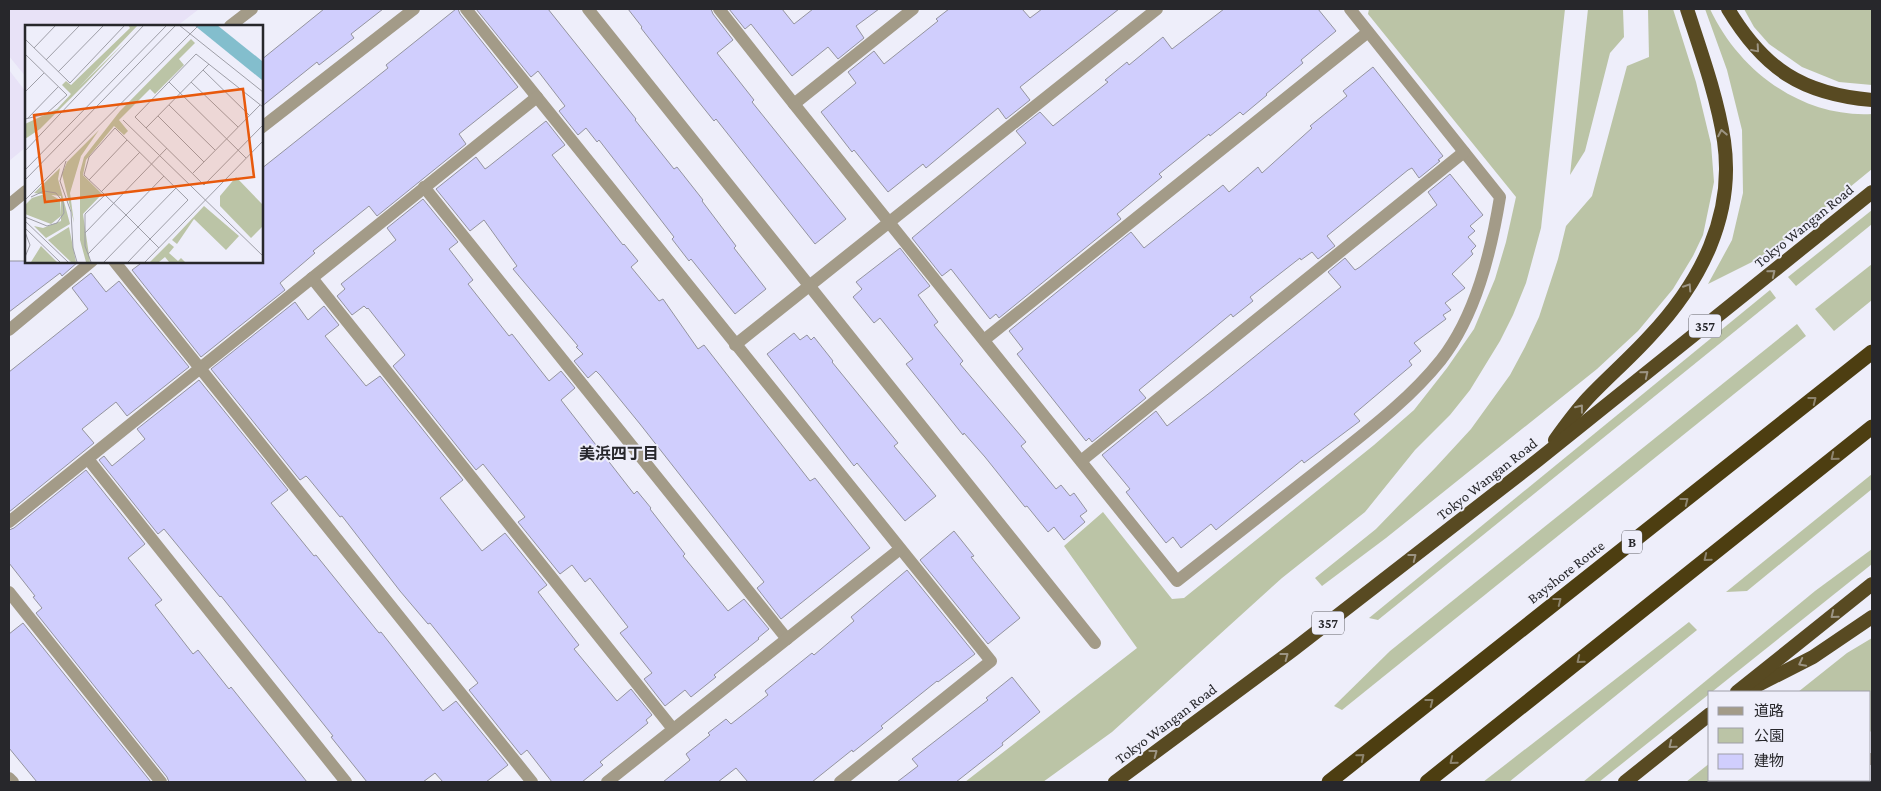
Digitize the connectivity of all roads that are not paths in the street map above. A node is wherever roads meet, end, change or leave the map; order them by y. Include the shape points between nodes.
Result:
1 (252, 9) edge
2 (414, 9) edge
3 (466, 9) edge
4 (588, 9) edge
5 (719, 9) edge
6 (914, 9) edge
7 (1157, 9) edge
8 (1350, 9) edge
9 (1687, 9) edge
10 (1728, 9) edge
11 (231, 25) edge
12 (1368, 32) junction
13 (537, 97) junction
14 (1872, 100) edge
15 (794, 104) junction
16 (262, 127) edge
17 (1464, 152) junction
18 (424, 188) junction
19 (25, 192) edge
20 (1872, 192) edge
21 (9, 205) edge
22 (889, 223) junction
23 (91, 262) edge
24 (115, 262) edge
25 (312, 278) junction
26 (808, 286) junction
27 (9, 330) edge
28 (984, 340) junction
29 (735, 345) junction
30 (1872, 352) edge
31 (200, 368) junction
32 (1872, 427) edge
33 (88, 459) junction
34 (1538, 460) junction
35 (1081, 461) junction
36 (9, 522) edge
37 (900, 549) junction
38 (1872, 584) edge
39 (9, 592) edge
40 (1872, 617) edge
41 (787, 640) junction
42 (1095, 643) dead end
43 (1738, 691) edge
44 (1746, 691) edge
45 (1708, 716) edge
46 (673, 728) junction
47 (9, 778) edge
48 (13, 782) edge
49 (161, 782) edge
50 (346, 782) edge
51 (532, 782) edge
52 (607, 782) edge
53 (840, 782) edge
54 (1115, 782) edge
55 (1330, 782) edge
56 (1427, 782) edge
57 (1625, 782) edge

1 - 11 street
2 - 16 street
3 - 13 street
4 - 26 street
5 - 15 street
6 - 15 street
7 - 22 street
8 - 12 street
34 -> 9 highway via 1587,399 1657,328 1686,291 1716,235 1725,197 1724,142 1718,109
10 -> 14 highway via 1758,52 1776,68 1822,91 1845,98
12 - 17 street
12 - 28 street
13 - 18 street
13 - 29 street
15 - 22 street
17 - 35 street
17 - 35 street via 1500,197 1494,238 1483,273 1467,316 1442,359 1409,395 1364,433 1177,582
18 - 25 street
18 - 41 street
19 - 21 street
34 -> 20 highway, Tokyo Wangan Road / 357
22 - 26 street
22 - 28 street
23 - 27 street
24 - 31 street
25 - 31 street
25 - 46 street
26 - 29 street
26 - 42 street
28 - 35 street
29 - 37 street
55 -> 30 highway, Bayshore Route / B
31 - 33 street
31 - 51 street
32 -> 56 highway
33 - 36 street
33 - 50 street
54 -> 34 highway, Tokyo Wangan Road / 357 via 1293,650
37 - 41 street
37 - 53 street via 990,661
38 -> 43 highway
39 - 49 street
40 -> 44 highway via 1813,657
41 - 46 street
45 -> 57 highway
46 - 52 street
47 - 48 street

